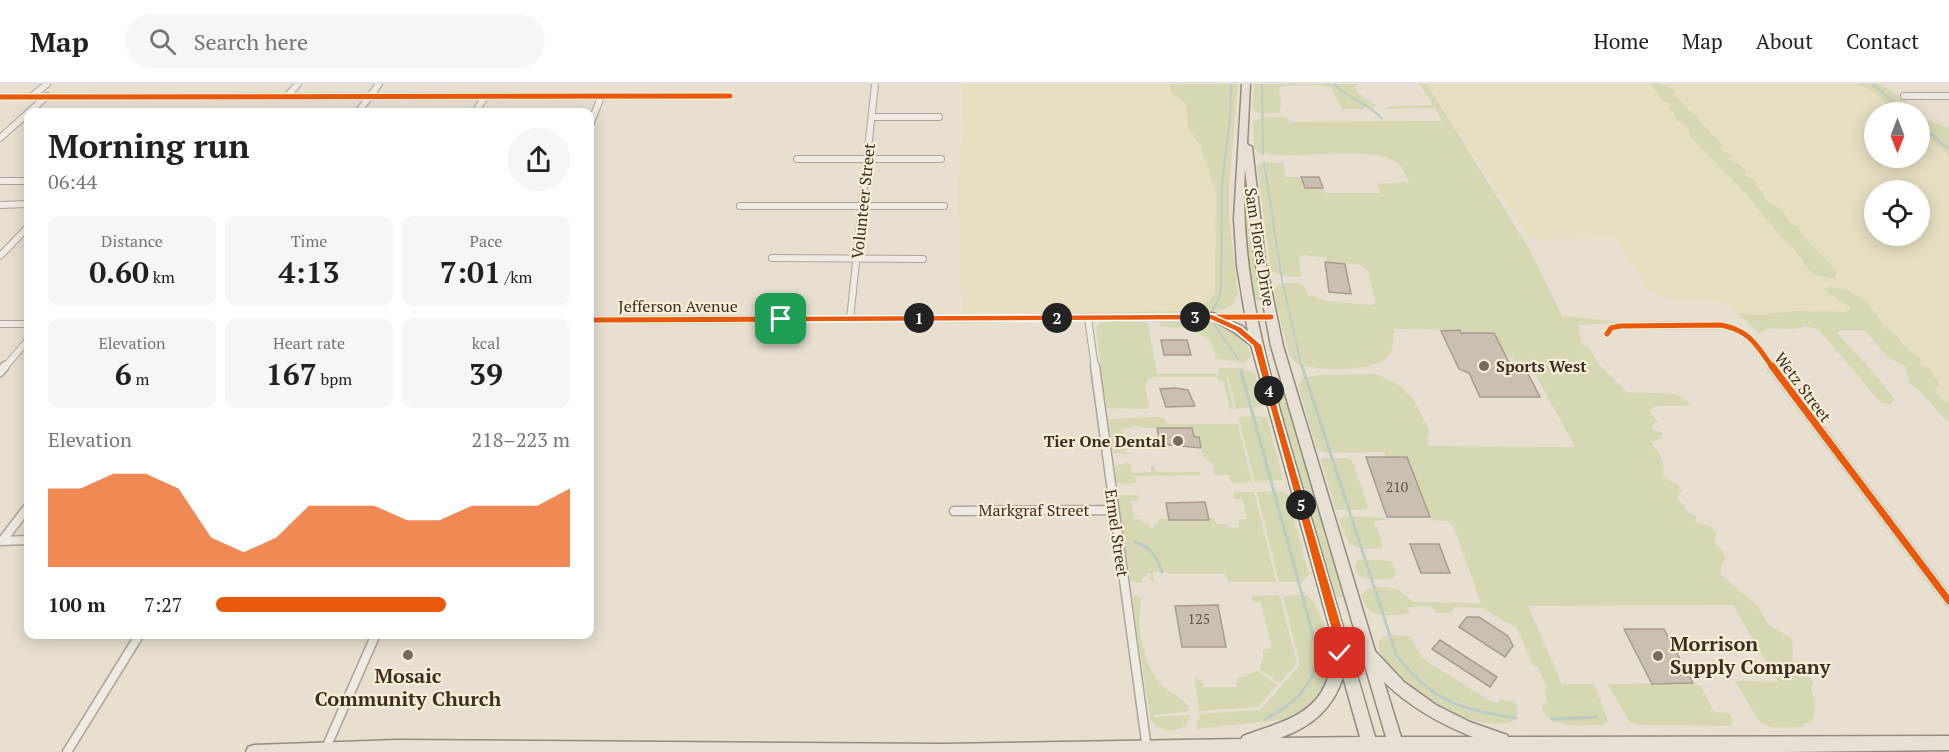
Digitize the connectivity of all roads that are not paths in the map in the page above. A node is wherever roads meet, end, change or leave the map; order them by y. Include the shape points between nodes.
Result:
1 (46, 84) edge
2 (298, 84) edge
3 (378, 84) edge
4 (875, 84) edge
5 (1246, 84) edge
6 (0, 96) edge
7 (32, 96) junction
8 (47, 96) junction
9 (287, 96) junction
10 (730, 96) dead end
11 (1904, 96) dead end
12 (1949, 96) edge
13 (369, 97) junction
14 (484, 97) junction
15 (601, 97) junction
16 (34, 108) edge
17 (361, 108) edge
18 (477, 108) edge
19 (594, 115) edge
20 (24, 117) edge
21 (872, 117) junction
22 (939, 117) dead end
23 (1244, 119) junction
24 (0, 138) edge
25 (867, 158) junction
26 (797, 159) dead end
27 (941, 159) dead end
28 (0, 181) edge
29 (24, 181) edge
30 (24, 204) edge
31 (0, 205) edge
32 (740, 206) dead end
33 (862, 206) junction
34 (944, 206) dead end
35 (24, 231) edge
36 (18, 237) junction
37 (24, 237) edge
38 (0, 256) edge
39 (772, 258) dead end
40 (856, 258) junction
41 (923, 259) dead end
42 (1212, 317) junction
43 (1251, 317) junction
44 (1271, 317) junction
45 (1088, 318) junction
46 (850, 319) junction
47 (594, 320) edge
48 (0, 324) edge
49 (24, 324) edge
50 (1607, 334) dead end
51 (24, 345) edge
52 (1257, 345) junction
53 (0, 372) edge
54 (1114, 510) junction
55 (954, 511) dead end
56 (24, 512) edge
57 (1, 540) edge
58 (24, 540) edge
59 (1949, 601) edge
60 (137, 639) edge
61 (374, 639) edge
62 (1340, 640) junction
63 (1364, 640) junction
64 (1949, 743) edge
65 (1518, 745) junction
66 (1226, 746) junction
67 (326, 748) junction
68 (1371, 748) edge
69 (1397, 748) edge
70 (396, 749) edge
71 (1147, 749) junction
72 (67, 752) edge
73 (254, 752) edge
74 (943, 752) edge
75 (1255, 752) edge
76 (1497, 752) edge

1 - 7 street
2 - 9 street
3 - 13 street
4 - 21 street, Volunteer Street
5 - 23 main road, Sam Flores Drive
6 - 7 street
7 - 8 street
8 - 9 street
8 - 16 street
9 - 13 street
10 - 15 street
11 - 12 street
13 - 14 street
13 - 17 street
14 - 15 street
14 - 18 street
15 - 19 street
20 - 24 street
21 - 22 street
21 - 25 street, Volunteer Street
23 - 43 main road, Sam Flores Drive via 1238,210
23 - 44 main road, Sam Flores Drive via 1252,206
25 - 26 street
25 - 27 street
25 - 33 street, Volunteer Street
28 - 29 street
30 - 31 street
32 - 33 street
33 - 34 street
33 - 40 street, Volunteer Street
35 - 36 street
36 - 37 street
36 - 38 street
39 - 40 street
40 - 41 street
40 - 46 street, Volunteer Street
42 - 43 street, Jefferson Avenue
42 - 45 street, Jefferson Avenue
42 - 52 main road via 1238,329
43 - 44 street, Jefferson Avenue
43 - 52 main road, Sam Flores Drive
44 - 63 main road, Sam Flores Drive
45 - 46 street, Jefferson Avenue
45 - 54 street, Ermel Street
46 - 47 street, Jefferson Avenue
48 - 49 street
50 - 59 street, Wetz Street via 1611,328 1631,325 1726,325 1744,332
51 - 53 street
52 - 62 main road, Sam Flores Drive
54 - 55 street, Markgraf Street
54 - 71 street, Ermel Street
56 - 57 street
57 - 58 street
60 - 72 street
61 - 67 street
62 - 66 main road via 1335,682 1312,715 1286,730
62 - 68 main road, Sam Flores Drive
63 - 65 main road via 1387,675 1422,706 1465,727
63 - 69 main road, Sam Flores Drive
64 - 65 main road
65 - 69 main road
65 - 76 main road
66 - 68 main road
66 - 71 main road
66 - 75 main road
67 - 70 main road
67 - 73 main road
68 - 69 main road
70 - 74 main road
71 - 74 main road

